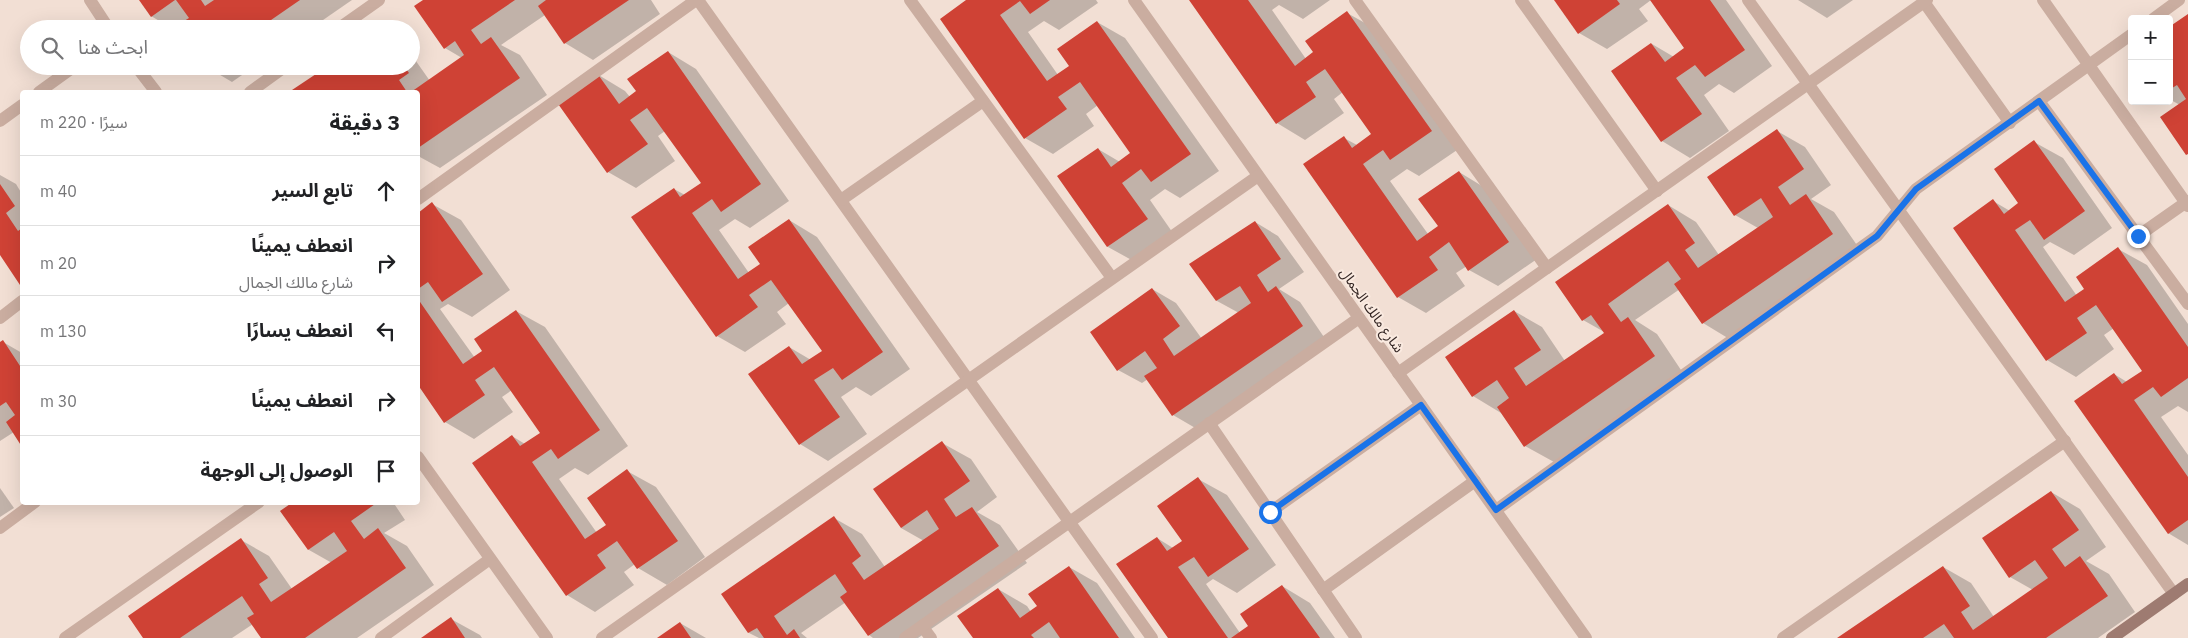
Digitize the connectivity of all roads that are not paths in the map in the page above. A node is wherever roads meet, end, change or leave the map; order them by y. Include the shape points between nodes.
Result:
1 (90, 0) edge
2 (378, 0) edge
3 (697, 0) edge
4 (910, 0) edge
5 (1134, 0) edge
6 (1355, 0) edge
7 (1521, 0) edge
8 (1748, 0) edge
9 (2043, 0) edge
10 (2179, 0) edge
11 (1926, 1) edge
12 (2158, 15) edge
13 (103, 20) edge
14 (350, 20) edge
15 (2128, 37) edge
16 (2088, 65) junction
17 (63, 75) edge
18 (143, 75) edge
19 (274, 75) edge
20 (1808, 84) junction
21 (42, 90) edge
22 (154, 90) edge
23 (253, 90) edge
24 (983, 101) junction
25 (2039, 101) junction
26 (20, 106) edge
27 (0, 121) edge
28 (2010, 123) junction
29 (1258, 176) junction
30 (1657, 191) junction
31 (420, 198) edge
32 (841, 200) junction
33 (2187, 203) edge
34 (1900, 212) junction
35 (2138, 236) junction
36 (1547, 268) junction
37 (1112, 278) junction
38 (20, 303) edge
39 (2188, 304) edge
40 (0, 318) edge
41 (1359, 318) junction
42 (1398, 374) junction
43 (969, 380) junction
44 (1421, 405) junction
45 (1209, 423) junction
46 (2065, 441) junction
47 (420, 460) edge
48 (1476, 481) junction
49 (30, 505) edge
50 (255, 505) edge
51 (1496, 510) junction
52 (1270, 512) junction
53 (1070, 522) junction
54 (0, 528) edge
55 (490, 559) junction
56 (2188, 584) edge
57 (1323, 590) junction
58 (2174, 594) junction
59 (922, 626) junction
60 (64, 638) edge
61 (381, 638) edge
62 (548, 638) edge
63 (602, 638) edge
64 (905, 638) edge
65 (931, 638) edge
66 (1152, 638) edge
67 (1356, 638) edge
68 (1586, 638) edge
69 (1783, 638) edge
70 (2112, 638) edge

1 - 13 street
2 - 14 street
3 - 31 street
3 - 32 street
4 - 24 street
5 - 29 street, شارع مالك الجمال
6 - 36 street
7 - 30 street
8 - 20 street
9 - 16 street
10 - 12 street
11 - 20 street
11 - 28 street
15 - 16 street
16 - 25 street
16 - 33 street
17 - 21 street
18 - 22 street
19 - 23 street
20 - 30 street
20 - 34 street
24 - 32 street
24 - 37 street
25 - 28 street
25 - 35 street
26 - 27 street
28 - 34 street via 1916,189
29 - 37 street
29 - 41 street, شارع مالك الجمال
30 - 36 street
32 - 43 street
33 - 35 street
34 - 46 street
34 - 51 street via 1877,236
35 - 39 street
36 - 42 street
37 - 43 street
38 - 40 street
41 - 42 street, شارع مالك الجمال
41 - 45 street
42 - 44 street, شارع مالك الجمال
43 - 53 street
43 - 63 street
44 - 48 street, شارع مالك الجمال
44 - 52 street
45 - 52 street
45 - 53 street
46 - 58 street
46 - 69 street
47 - 55 street
48 - 51 street, شارع مالك الجمال
48 - 57 street
49 - 54 street
50 - 60 street
51 - 68 street, شارع مالك الجمال
52 - 57 street
53 - 59 street
53 - 66 street
55 - 61 street
55 - 62 street
56 - 58 street
57 - 67 street
58 - 70 street
59 - 64 street
59 - 65 street

